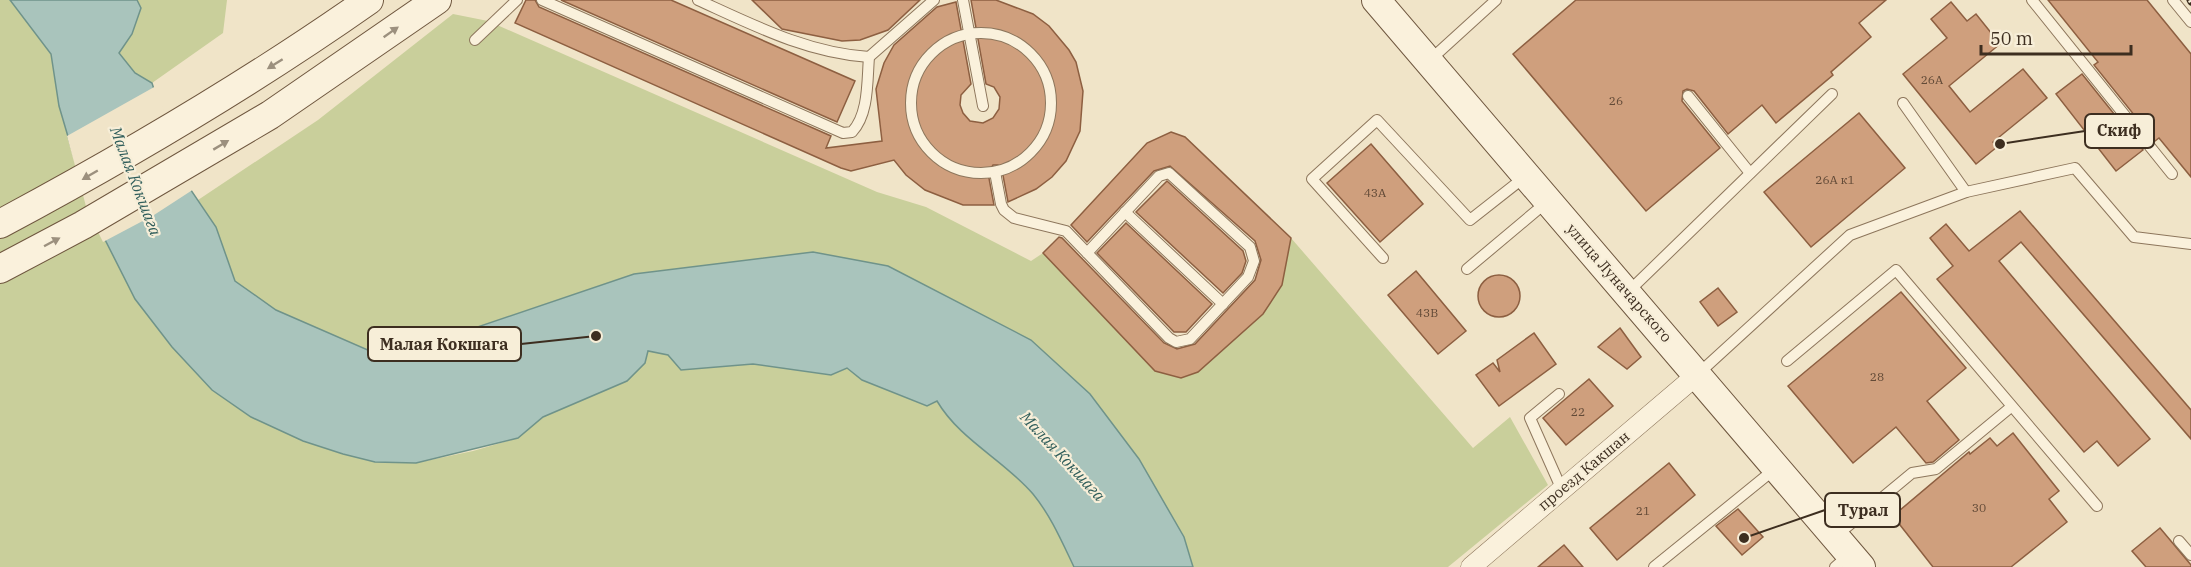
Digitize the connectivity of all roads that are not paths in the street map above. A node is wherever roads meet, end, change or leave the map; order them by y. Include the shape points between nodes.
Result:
1 (369, 0) edge
2 (436, 0) edge
3 (517, 0) edge
4 (542, 0) edge
5 (698, 0) edge
6 (934, 0) edge
7 (963, 0) edge
8 (1376, 0) edge
9 (1496, 0) edge
10 (2032, 0) edge
11 (2173, 0) edge
12 (723, 6) edge
13 (2191, 22) edge
14 (969, 33) junction
15 (475, 40) dead end
16 (869, 57) junction
17 (1428, 61) junction
18 (1832, 94) dead end
19 (1688, 96) dead end
20 (1903, 103) dead end
21 (983, 106) dead end
22 (995, 172) junction
23 (1750, 173) junction
24 (2172, 174) dead end
25 (1527, 176) junction
26 (1966, 192) junction
27 (1548, 201) junction
28 (1125, 212) junction
29 (0, 224) edge
30 (2191, 244) edge
31 (1087, 253) junction
32 (1383, 258) dead end
33 (0, 269) edge
34 (1467, 269) dead end
35 (1627, 292) junction
36 (1223, 304) junction
37 (1787, 361) dead end
38 (1698, 374) junction
39 (1558, 394) dead end
40 (2011, 407) junction
41 (1777, 467) junction
42 (1562, 490) junction
43 (2097, 506) dead end
44 (2180, 541) dead end
45 (2191, 555) edge
46 (1846, 556) edge
47 (1481, 564) edge
48 (1653, 567) edge

1 -> 29 main road via 124,156
33 -> 2 main road via 208,152
3 - 15 lane
4 - 16 lane via 843,133 852,132 861,118
5 - 12 lane
6 - 16 lane
7 - 14 lane
8 - 17 main road, улица Луначарского
9 - 17 lane
10 - 24 lane
11 - 13 lane
12 - 16 lane via 810,47 837,55
14 - 21 lane
14 - 22 lane via 998,34 1017,42 1039,64 1051,94 1051,115 1044,135 1023,158
14 - 22 lane via 937,46 922,62 909,101 912,122 921,142 953,168
17 - 25 main road, улица Луначарского
18 - 23 lane
19 - 23 lane
20 - 26 lane
22 - 31 lane via 1004,210 1014,218 1066,231
23 - 35 lane
25 - 27 main road, улица Луначарского
25 - 32 lane via 1470,220 1377,120 1312,179
26 - 30 lane via 2075,168 2134,237
26 - 38 lane via 1850,235
27 - 34 lane
27 - 35 main road, улица Луначарского
28 - 31 lane
28 - 36 lane
28 - 36 lane via 1163,173 1174,176 1253,252 1253,269
31 - 36 lane via 1176,342 1190,339
35 - 38 main road, улица Луначарского
37 - 40 lane via 1896,270
38 - 41 main road, улица Луначарского
38 - 42 street, проезд Какшан
39 - 42 lane via 1530,418
40 - 43 lane
40 - 46 lane via 1936,468 1912,474
41 - 46 main road, улица Луначарского
41 - 48 lane
42 - 47 street, проезд Какшан
44 - 45 lane

